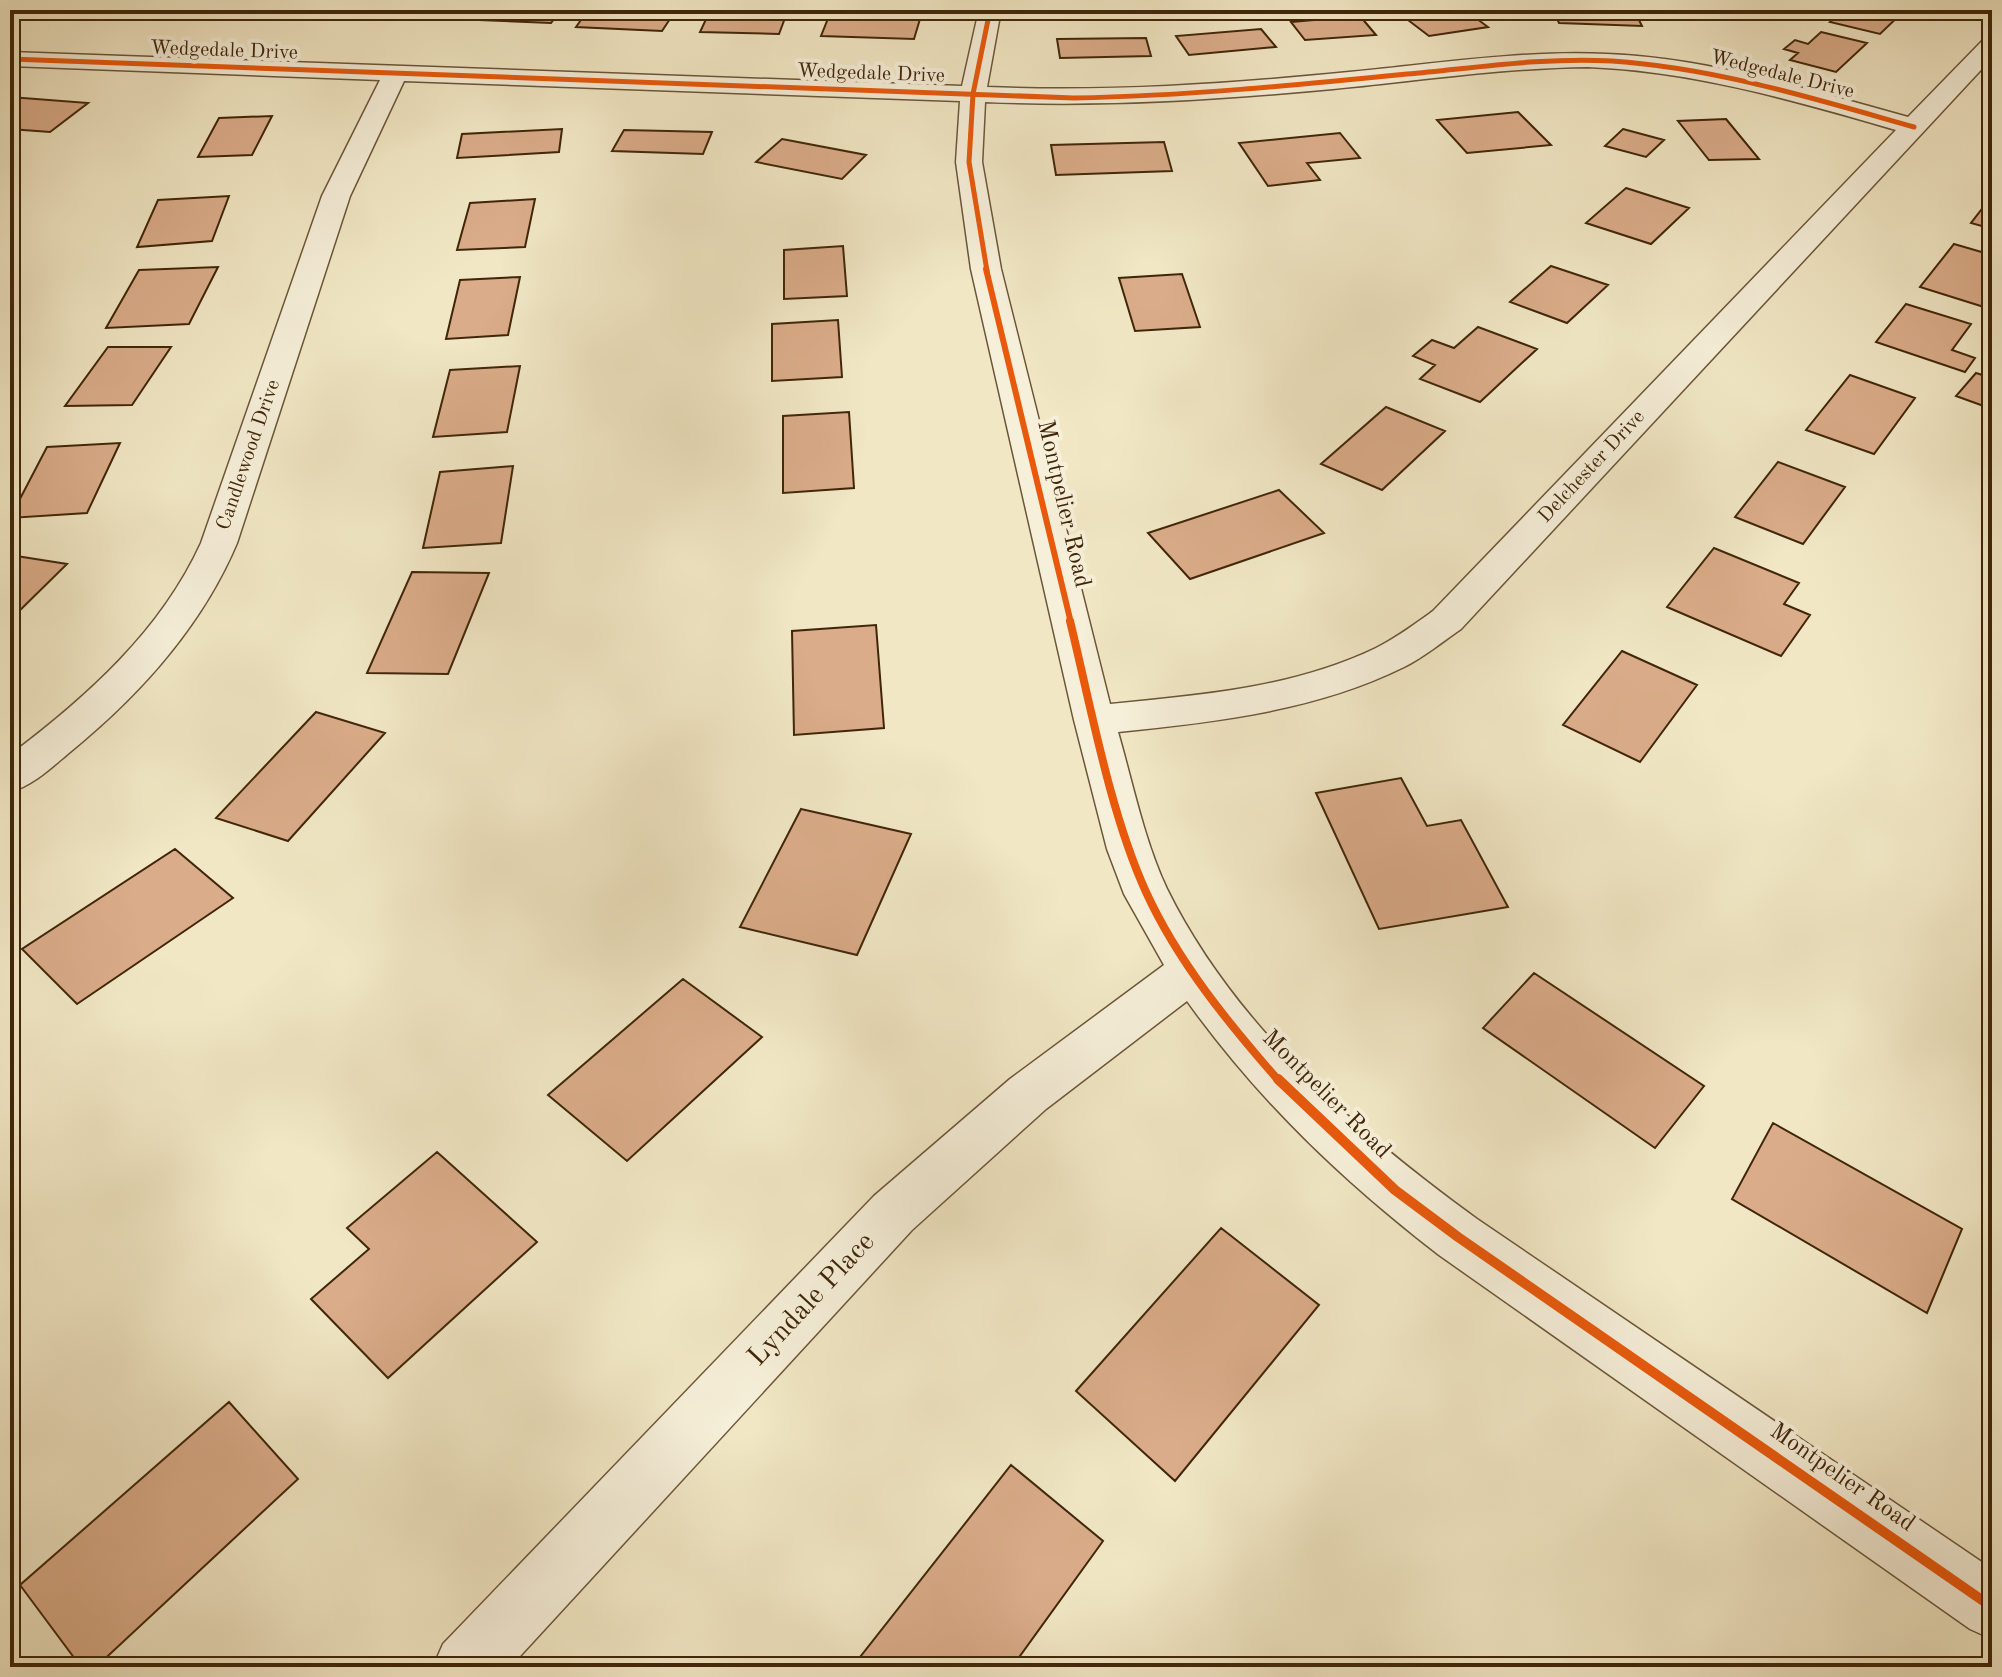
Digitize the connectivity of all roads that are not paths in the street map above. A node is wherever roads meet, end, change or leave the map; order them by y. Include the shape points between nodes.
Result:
1 (990, 10) edge
2 (1992, 44) edge
3 (10, 59) edge
4 (396, 73) junction
5 (973, 94) junction
6 (1914, 127) junction
7 (1094, 720) junction
8 (10, 777) edge
9 (1192, 971) junction
10 (1992, 1607) edge
11 (466, 1667) edge

1 - 5 street, Montpelier Road
2 - 6 street, Delchester Drive
3 - 4 street, Wedgedale Drive
4 - 5 street, Wedgedale Drive
4 - 8 street, Candlewood Drive via 336,196 219,543 194,595 152,652 49,748
5 - 6 street, Wedgedale Drive via 1188,96 1534,62 1611,60 1734,77
5 - 7 street, Montpelier Road via 969,162 986,269
6 - 7 street, Delchester Drive via 1447,620 1393,656 1322,685 1240,704
7 - 9 street, Montpelier Road via 1129,849 1147,894
9 - 10 street, Montpelier Road via 1287,1090 1395,1190
9 - 11 street, Lyndale Place via 1028,1094 893,1213

